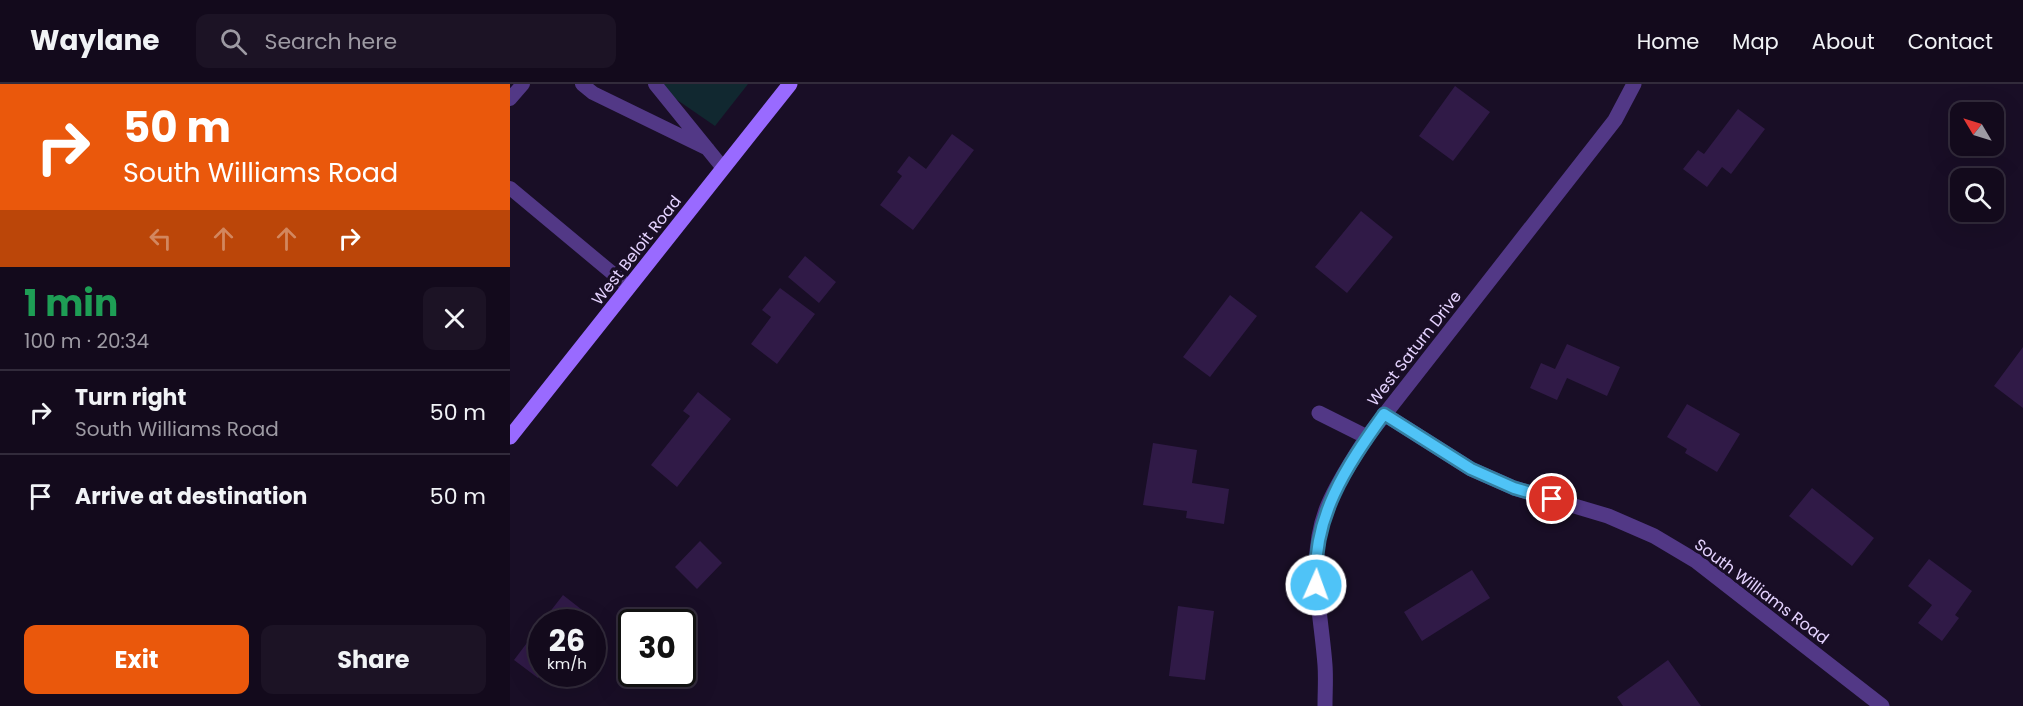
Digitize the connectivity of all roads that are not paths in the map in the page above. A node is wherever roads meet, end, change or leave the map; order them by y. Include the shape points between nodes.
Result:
1 (523, 84) edge
2 (582, 84) edge
3 (790, 84) edge
4 (1634, 84) edge
5 (661, 86) edge
6 (510, 99) edge
7 (708, 149) junction
8 (723, 168) junction
9 (510, 188) edge
10 (629, 287) junction
11 (1319, 413) dead end
12 (1384, 414) junction
13 (510, 437) edge
14 (1367, 437) junction
15 (1880, 705) edge
16 (1325, 706) edge

1 - 6 lane
2 - 7 lane
3 - 8 main road, West Beloit Road
4 - 12 street, West Saturn Drive via 1615,120
5 - 7 lane
7 - 8 lane
8 - 10 main road, West Beloit Road
9 - 10 lane
10 - 13 main road, West Beloit Road
11 - 14 street
12 - 14 street, West Saturn Drive
12 - 15 street, South Williams Road via 1471,469 1514,488 1608,516 1654,536 1696,561
14 - 16 street, West Saturn Drive via 1328,506 1319,534 1315,570 1325,665

